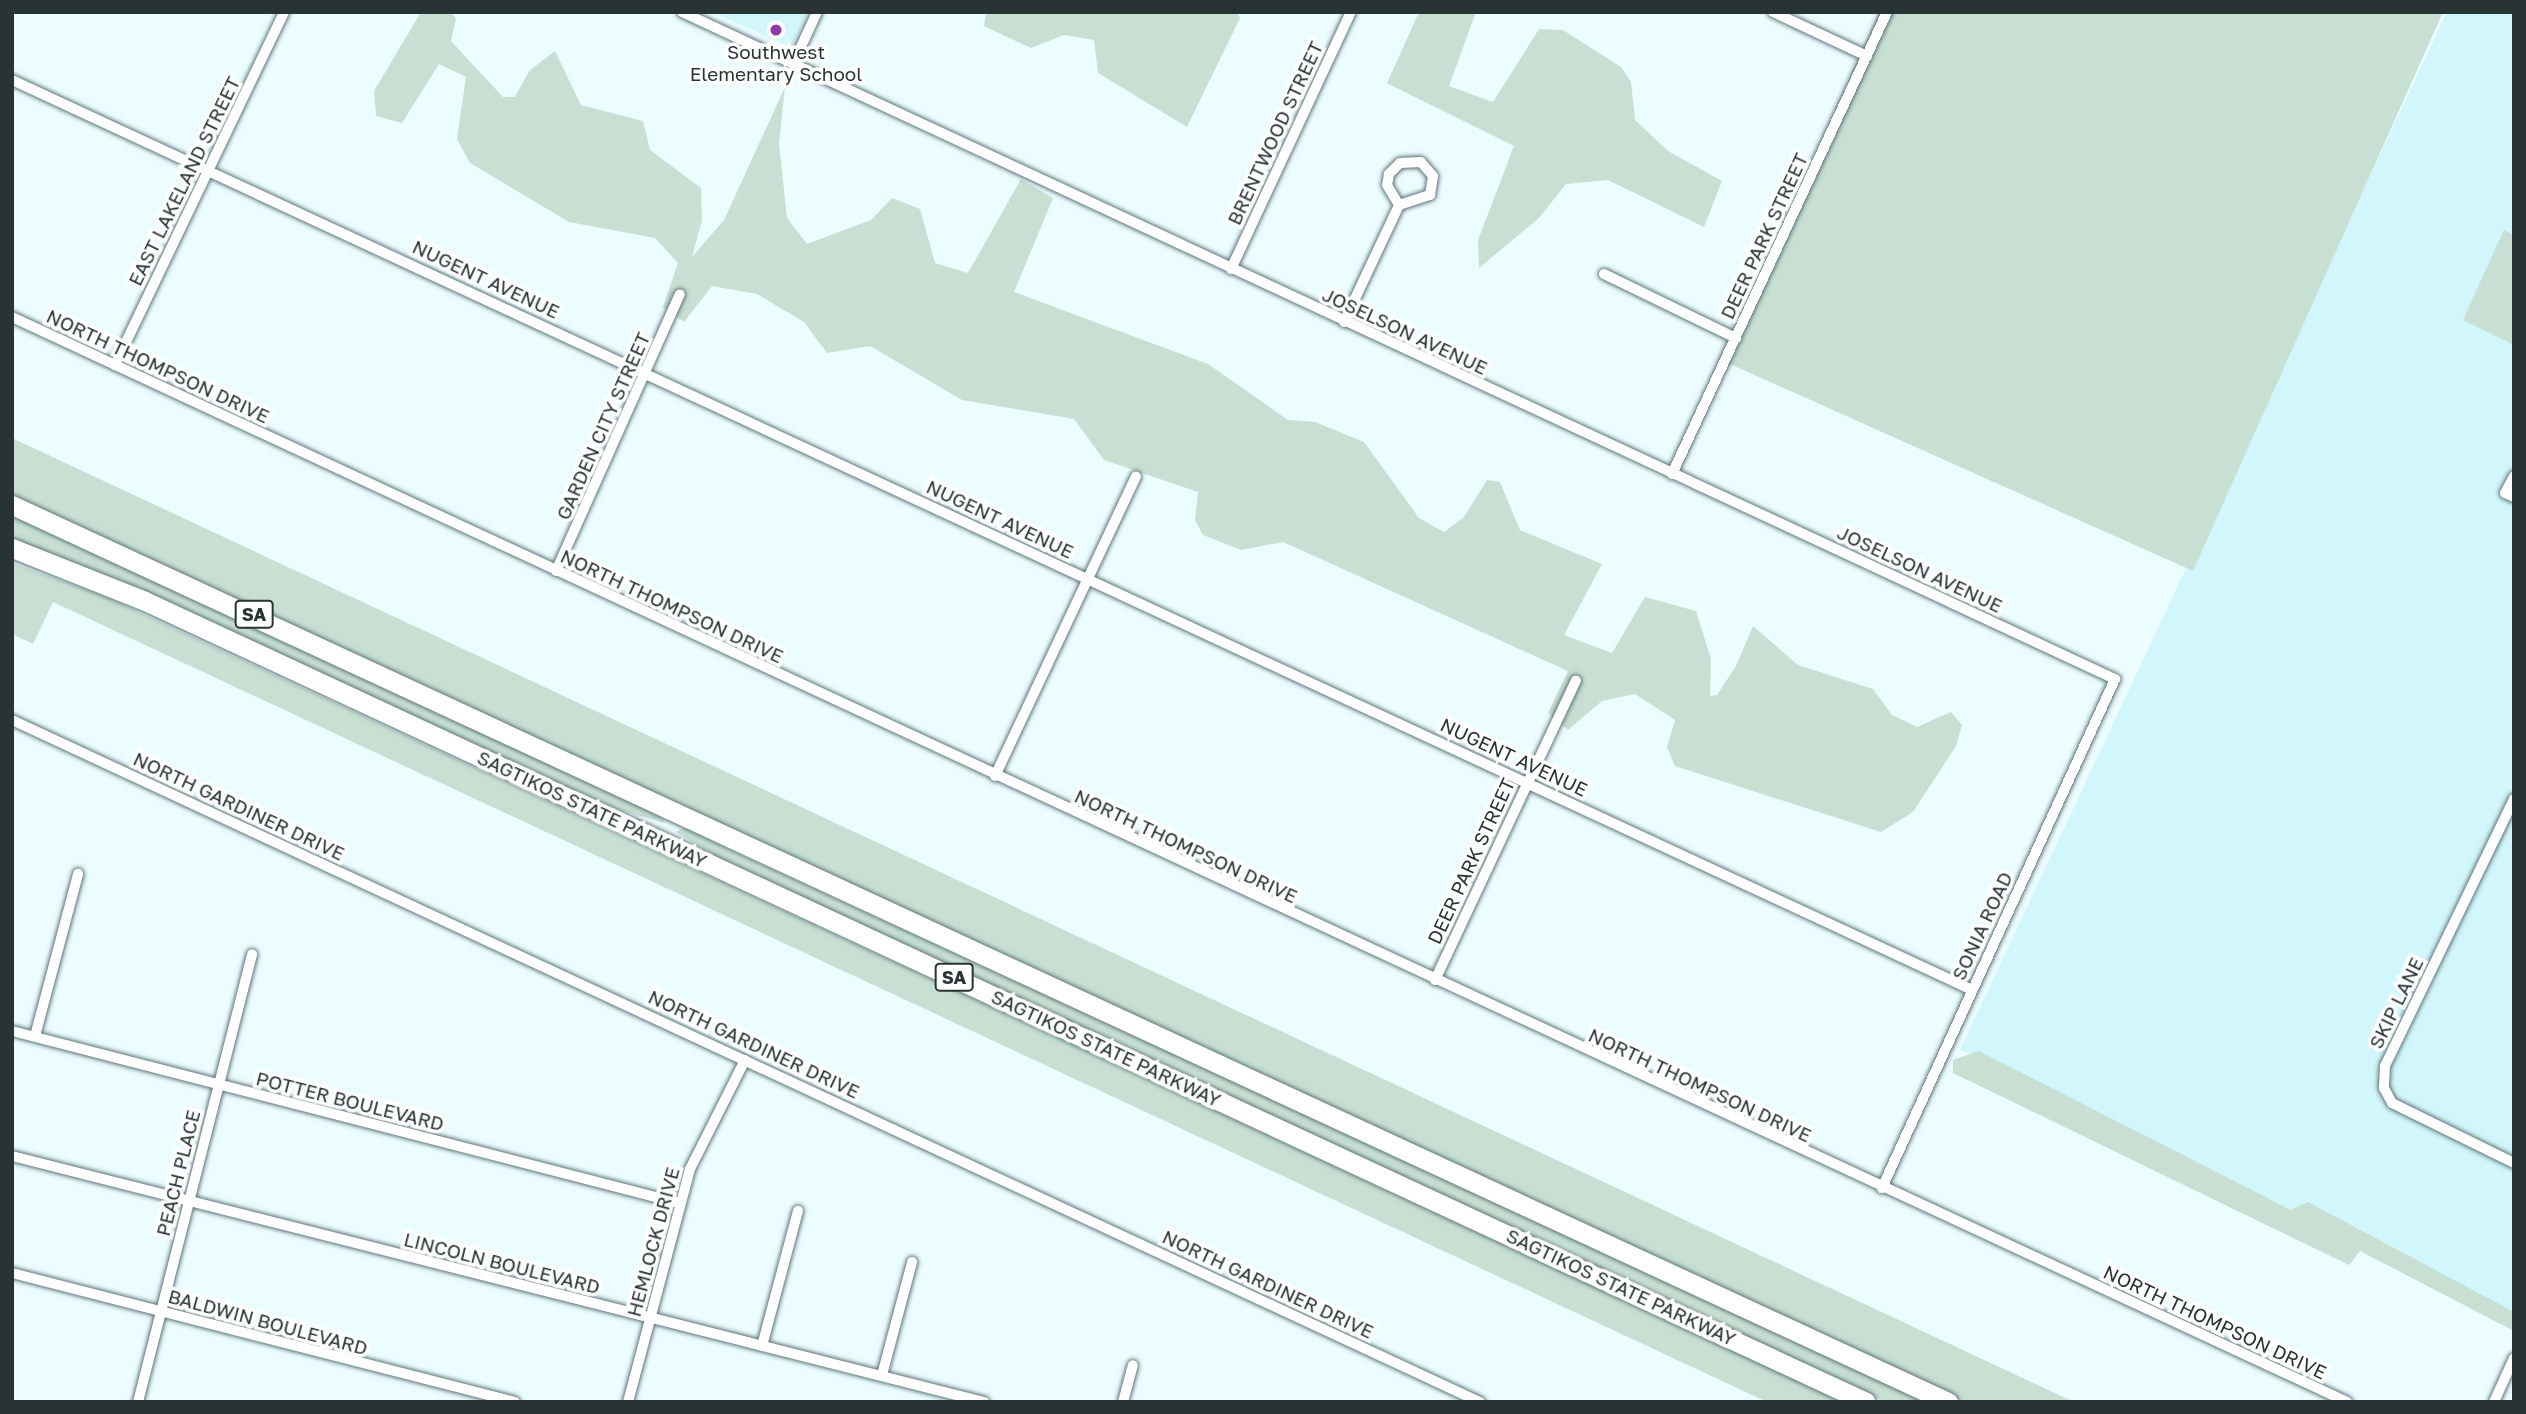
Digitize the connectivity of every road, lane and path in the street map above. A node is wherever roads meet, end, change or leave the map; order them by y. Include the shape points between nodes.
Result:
1 (284, 12) edge
2 (682, 12) edge
3 (817, 12) edge
4 (1351, 12) edge
5 (1773, 12) edge
6 (1887, 12) edge
7 (1867, 56) junction
8 (793, 64) junction
9 (12, 80) edge
10 (209, 170) junction
11 (1399, 205) junction
12 (1231, 269) junction
13 (1604, 274) dead end
14 (680, 294) dead end
15 (12, 317) edge
16 (1344, 322) junction
17 (1736, 338) junction
18 (115, 365) junction
19 (648, 374) junction
20 (1672, 474) junction
21 (1136, 476) dead end
22 (2514, 476) edge
23 (2510, 495) edge
24 (12, 505) edge
25 (12, 510) edge
26 (12, 549) edge
27 (156, 569) junction
28 (556, 571) junction
29 (1088, 579) junction
30 (2115, 679) joint
31 (1576, 680) dead end
32 (12, 720) edge
33 (995, 776) junction
34 (1527, 782) junction
35 (2514, 799) edge
36 (78, 874) dead end
37 (252, 954) dead end
38 (1435, 980) junction
39 (1972, 990) junction
40 (12, 1031) edge
41 (35, 1037) junction
42 (744, 1060) junction
43 (218, 1086) junction
44 (12, 1156) edge
45 (2514, 1163) edge
46 (1882, 1188) junction
47 (188, 1200) junction
48 (679, 1203) junction
49 (798, 1211) dead end
50 (912, 1262) dead end
51 (12, 1273) edge
52 (161, 1312) junction
53 (650, 1319) junction
54 (762, 1346) junction
55 (2514, 1358) edge
56 (1133, 1365) dead end
57 (882, 1375) junction
58 (138, 1402) edge
59 (515, 1402) edge
60 (628, 1402) edge
61 (984, 1402) edge
62 (1124, 1402) edge
63 (1480, 1402) edge
64 (1866, 1402) edge
65 (1948, 1402) edge
66 (2347, 1402) edge
67 (2494, 1402) edge

1 - 10 street, EAST LAKELAND STREET
2 - 8 street, JOSELSON AVENUE
3 - 8 street
4 - 12 street, BRENTWOOD STREET
5 - 7 street
6 - 7 street, DEER PARK STREET
7 - 17 street, DEER PARK STREET
8 - 12 street, JOSELSON AVENUE
9 - 10 street, NUGENT AVENUE
10 - 18 street, EAST LAKELAND STREET
10 - 19 street, NUGENT AVENUE
11 - 11 street via 1430,195 1433,176 1421,163 1400,163 1389,174 1387,184
11 - 16 street
12 - 16 street, JOSELSON AVENUE
13 - 17 street
14 - 19 street, GARDEN CITY STREET
15 - 18 street, NORTH THOMPSON DRIVE
16 - 20 street, JOSELSON AVENUE
17 - 20 street, DEER PARK STREET
18 - 28 street, NORTH THOMPSON DRIVE
19 - 28 street, GARDEN CITY STREET
19 - 29 street, NUGENT AVENUE
20 - 30 street, JOSELSON AVENUE
21 - 29 street
22 - 23 street
24 - 27 highway
25 - 27 highway
26 - 64 highway, SAGTIKOS STATE PARKWAY / SA via 40,557
27 - 65 highway, SAGTIKOS STATE PARKWAY / SA
28 - 33 street, NORTH THOMPSON DRIVE
29 - 33 street
29 - 34 street, NUGENT AVENUE
30 - 39 street, SONIA ROAD
31 - 34 street, DEER PARK STREET
32 - 42 street, NORTH GARDINER DRIVE
33 - 38 street, NORTH THOMPSON DRIVE
34 - 38 street, DEER PARK STREET
34 - 39 street, NUGENT AVENUE
35 - 45 street, SKIP LANE via 2385,1066 2384,1088 2392,1103
36 - 41 street
37 - 43 street, PEACH PLACE
38 - 46 street, NORTH THOMPSON DRIVE
39 - 46 street, SONIA ROAD
40 - 41 street, POTTER BOULEVARD
41 - 43 street, POTTER BOULEVARD
42 - 48 street, HEMLOCK DRIVE
42 - 63 street, NORTH GARDINER DRIVE
43 - 47 street, PEACH PLACE
43 - 48 street, POTTER BOULEVARD
44 - 47 street, LINCOLN BOULEVARD
46 - 66 street, NORTH THOMPSON DRIVE
47 - 52 street, PEACH PLACE
47 - 53 street, LINCOLN BOULEVARD
48 - 53 street, HEMLOCK DRIVE
49 - 54 street
50 - 57 street
51 - 52 street, BALDWIN BOULEVARD
52 - 58 street, PEACH PLACE
52 - 59 street, BALDWIN BOULEVARD
53 - 54 street, LINCOLN BOULEVARD
53 - 60 street, HEMLOCK DRIVE
54 - 57 street, LINCOLN BOULEVARD
55 - 67 street
56 - 62 street
57 - 61 street, LINCOLN BOULEVARD

